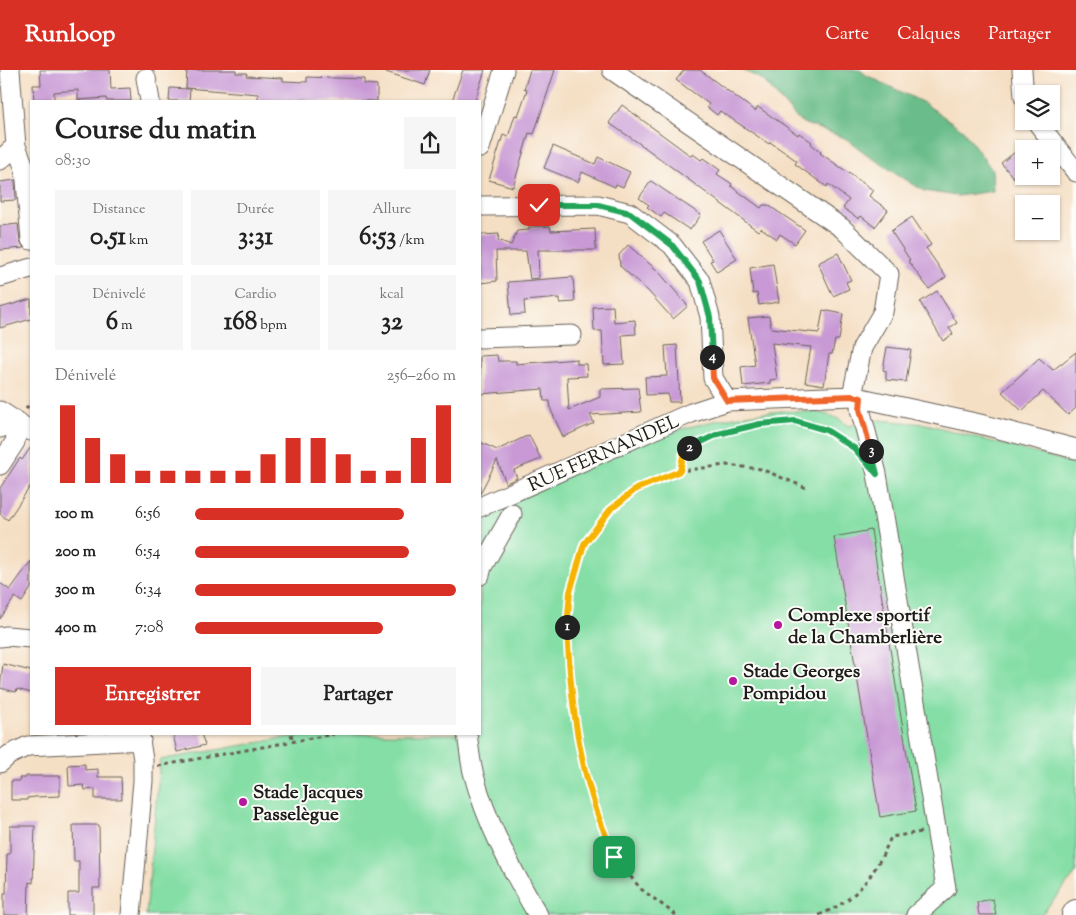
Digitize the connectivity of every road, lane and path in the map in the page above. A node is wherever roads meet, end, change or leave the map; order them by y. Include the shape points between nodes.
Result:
1 (10, 70) edge
2 (504, 70) edge
3 (612, 70) edge
4 (1022, 70) edge
5 (145, 73) edge
6 (1023, 85) edge
7 (150, 100) edge
8 (1043, 130) edge
9 (481, 145) edge
10 (16, 146) junction
11 (0, 160) edge
12 (1076, 172) edge
13 (481, 206) edge
14 (30, 228) edge
15 (30, 268) edge
16 (0, 277) edge
17 (572, 334) dead end
18 (481, 338) edge
19 (856, 397) junction
20 (727, 401) junction
21 (0, 411) edge
22 (16, 427) edge
23 (854, 448) dead end
24 (1076, 449) edge
25 (0, 465) edge
26 (680, 471) junction
27 (809, 489) dead end
28 (481, 507) edge
29 (512, 514) dead end
30 (481, 571) edge
31 (0, 637) edge
32 (30, 638) edge
33 (291, 735) edge
34 (328, 735) edge
35 (467, 735) edge
36 (140, 737) edge
37 (293, 741) junction
38 (0, 763) edge
39 (142, 769) junction
40 (936, 829) junction
41 (1076, 912) edge
42 (131, 915) edge
43 (538, 915) edge
44 (676, 915) edge
45 (820, 915) edge
46 (916, 915) edge
47 (1074, 915) edge

1 - 10 street
2 - 9 street
3 - 19 street via 842,228 888,274 883,312 862,348
4 - 6 street
5 - 7 street
8 - 12 street
10 - 11 street
10 - 14 street via 25,169
13 - 20 street via 598,205 630,213 672,245 700,281 710,317 713,378
15 - 16 street
17 - 18 street
19 - 20 street, RUE FERNANDEL
19 - 24 street, RUE FERNANDEL
19 - 40 street via 877,474
20 - 28 street, RUE FERNANDEL via 691,413
21 - 22 street
22 - 25 street via 15,442
23 - 26 path via 826,430 795,421 760,424 718,434 684,451
26 - 27 path via 726,465 761,469
26 - 44 path via 636,489 610,510 584,544 570,592 567,624 569,669 583,760 595,806 614,857 640,889
29 - 30 street
31 - 32 street
33 - 37 path
34 - 37 path
35 - 43 street via 473,771 491,825
36 - 38 street via 28,746
36 - 39 street
37 - 39 path
39 - 42 street
40 - 45 path via 891,838 880,863 862,888 835,909
40 - 46 street via 946,888
41 - 47 main road

